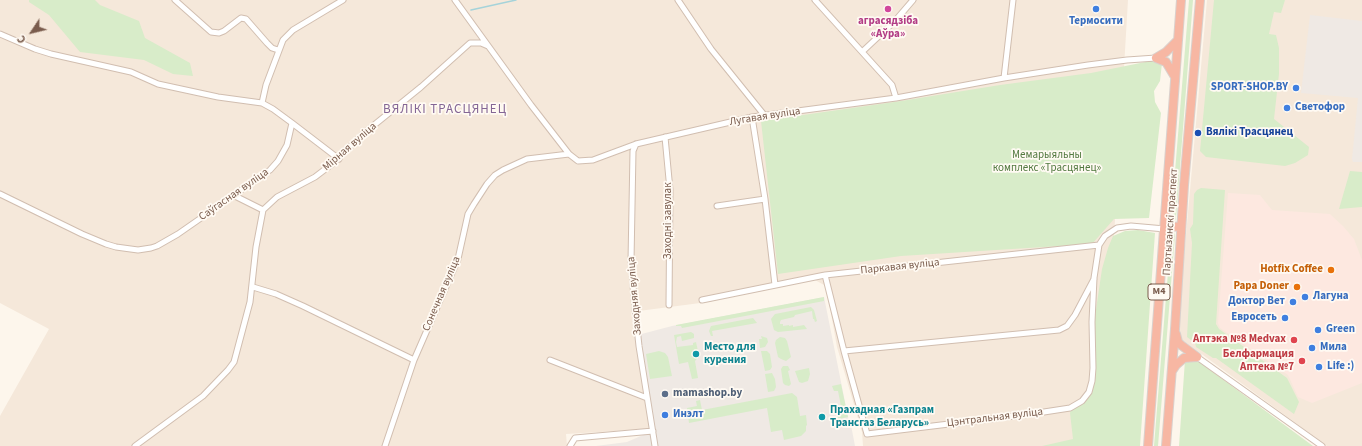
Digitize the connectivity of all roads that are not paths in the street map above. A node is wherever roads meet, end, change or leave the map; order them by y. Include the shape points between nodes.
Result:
1 (175, 0) edge
2 (343, 0) edge
3 (455, 0) edge
4 (678, 0) edge
5 (815, 0) edge
6 (913, 0) edge
7 (1013, 0) edge
8 (1181, 0) edge
9 (1200, 0) edge
10 (0, 34) edge
11 (481, 34) junction
12 (1178, 40) junction
13 (470, 43) junction
14 (490, 48) junction
15 (278, 50) junction
16 (863, 51) junction
17 (1156, 58) junction
18 (1004, 78) junction
19 (1175, 78) junction
20 (896, 98) junction
21 (262, 103) junction
22 (765, 116) junction
23 (752, 118) junction
24 (292, 123) junction
25 (666, 137) junction
26 (636, 144) junction
27 (569, 154) junction
28 (339, 159) junction
29 (0, 194) edge
30 (235, 196) junction
31 (765, 199) junction
32 (718, 206) dead end
33 (264, 210) junction
34 (1165, 227) junction
35 (1181, 227) junction
36 (1099, 245) junction
37 (825, 275) junction
38 (1094, 278) junction
39 (775, 285) junction
40 (253, 287) junction
41 (702, 300) dead end
42 (669, 304) dead end
43 (1175, 329) junction
44 (844, 351) junction
45 (1197, 356) junction
46 (414, 360) junction
47 (550, 360) dead end
48 (1172, 372) junction
49 (647, 398) junction
50 (653, 431) junction
51 (135, 446) edge
52 (385, 446) edge
53 (570, 446) edge
54 (655, 446) edge
55 (1148, 446) edge
56 (1166, 446) edge
57 (1322, 446) edge

1 - 15 street via 211,32 224,31 235,21 246,19 272,48
2 - 15 street via 294,30 283,40
3 - 11 street
4 - 22 street via 711,49
5 - 16 street
6 - 16 street
7 - 18 street
8 - 12 highway, Партызанскі праспект / М4
9 - 35 highway, Партызанскі праспект / М4
10 - 21 street via 51,54 131,72 158,84 218,97
11 - 13 street, Мірная вуліца
11 - 14 street
12 - 17 highway
12 - 19 highway, Партызанскі праспект / М4
13 - 14 street via 481,42
13 - 28 street, Мірная вуліца via 363,134
14 - 27 street
15 - 21 street
16 - 20 street via 892,85
17 - 18 street, Лугавая вуліца via 1123,60
17 - 19 highway via 1166,62
18 - 20 street, Лугавая вуліца
19 - 34 highway, Партызанскі праспект / М4
20 - 22 street, Лугавая вуліца
21 - 24 street
22 - 23 street, Лугавая вуліца
23 - 25 street, Лугавая вуліца
23 - 31 street
24 - 28 street
24 - 30 street, Саўгасная вуліца via 287,145 278,161
25 - 26 street, Лугавая вуліца
25 - 42 street, Заходні завулак via 670,190
26 - 27 street via 588,161 578,161
26 - 49 street, Заходняя вуліца via 633,151 631,261
27 - 46 street, Сонечная вуліца via 521,161 495,174 487,184 468,214 458,259
28 - 33 street, Мірная вуліца via 315,177 277,197
29 - 30 street, Саўгасная вуліца via 106,244 138,250 157,246
30 - 33 street
31 - 32 street
31 - 39 street
33 - 40 street via 256,247
34 - 35 highway
34 - 36 street via 1117,228 1105,236
34 - 55 highway, Партызанскі праспект / М4
35 - 43 highway, Партызанскі праспект / М4
36 - 37 street, Паркавая вуліца
36 - 38 street, Цэнтральная вуліца
37 - 39 street, Паркавая вуліца
37 - 44 street, Цэнтральная вуліца
38 - 44 street, Цэнтральная вуліца via 1075,315 1067,326 1059,330
38 - 44 street, Цэнтральная вуліца via 1092,381 1089,392 1082,401 1070,408 867,434
39 - 41 street, Паркавая вуліца
40 - 46 street via 303,306
40 - 51 street via 234,362 203,396
43 - 45 highway via 1178,342
43 - 48 highway, Партызанскі праспект / М4
45 - 48 highway via 1184,358
45 - 57 street
46 - 52 street, Сонечная вуліца
47 - 49 street
48 - 56 highway, Партызанскі праспект / М4
49 - 50 street, Заходняя вуліца
50 - 53 street via 575,438
50 - 54 street, Заходняя вуліца

